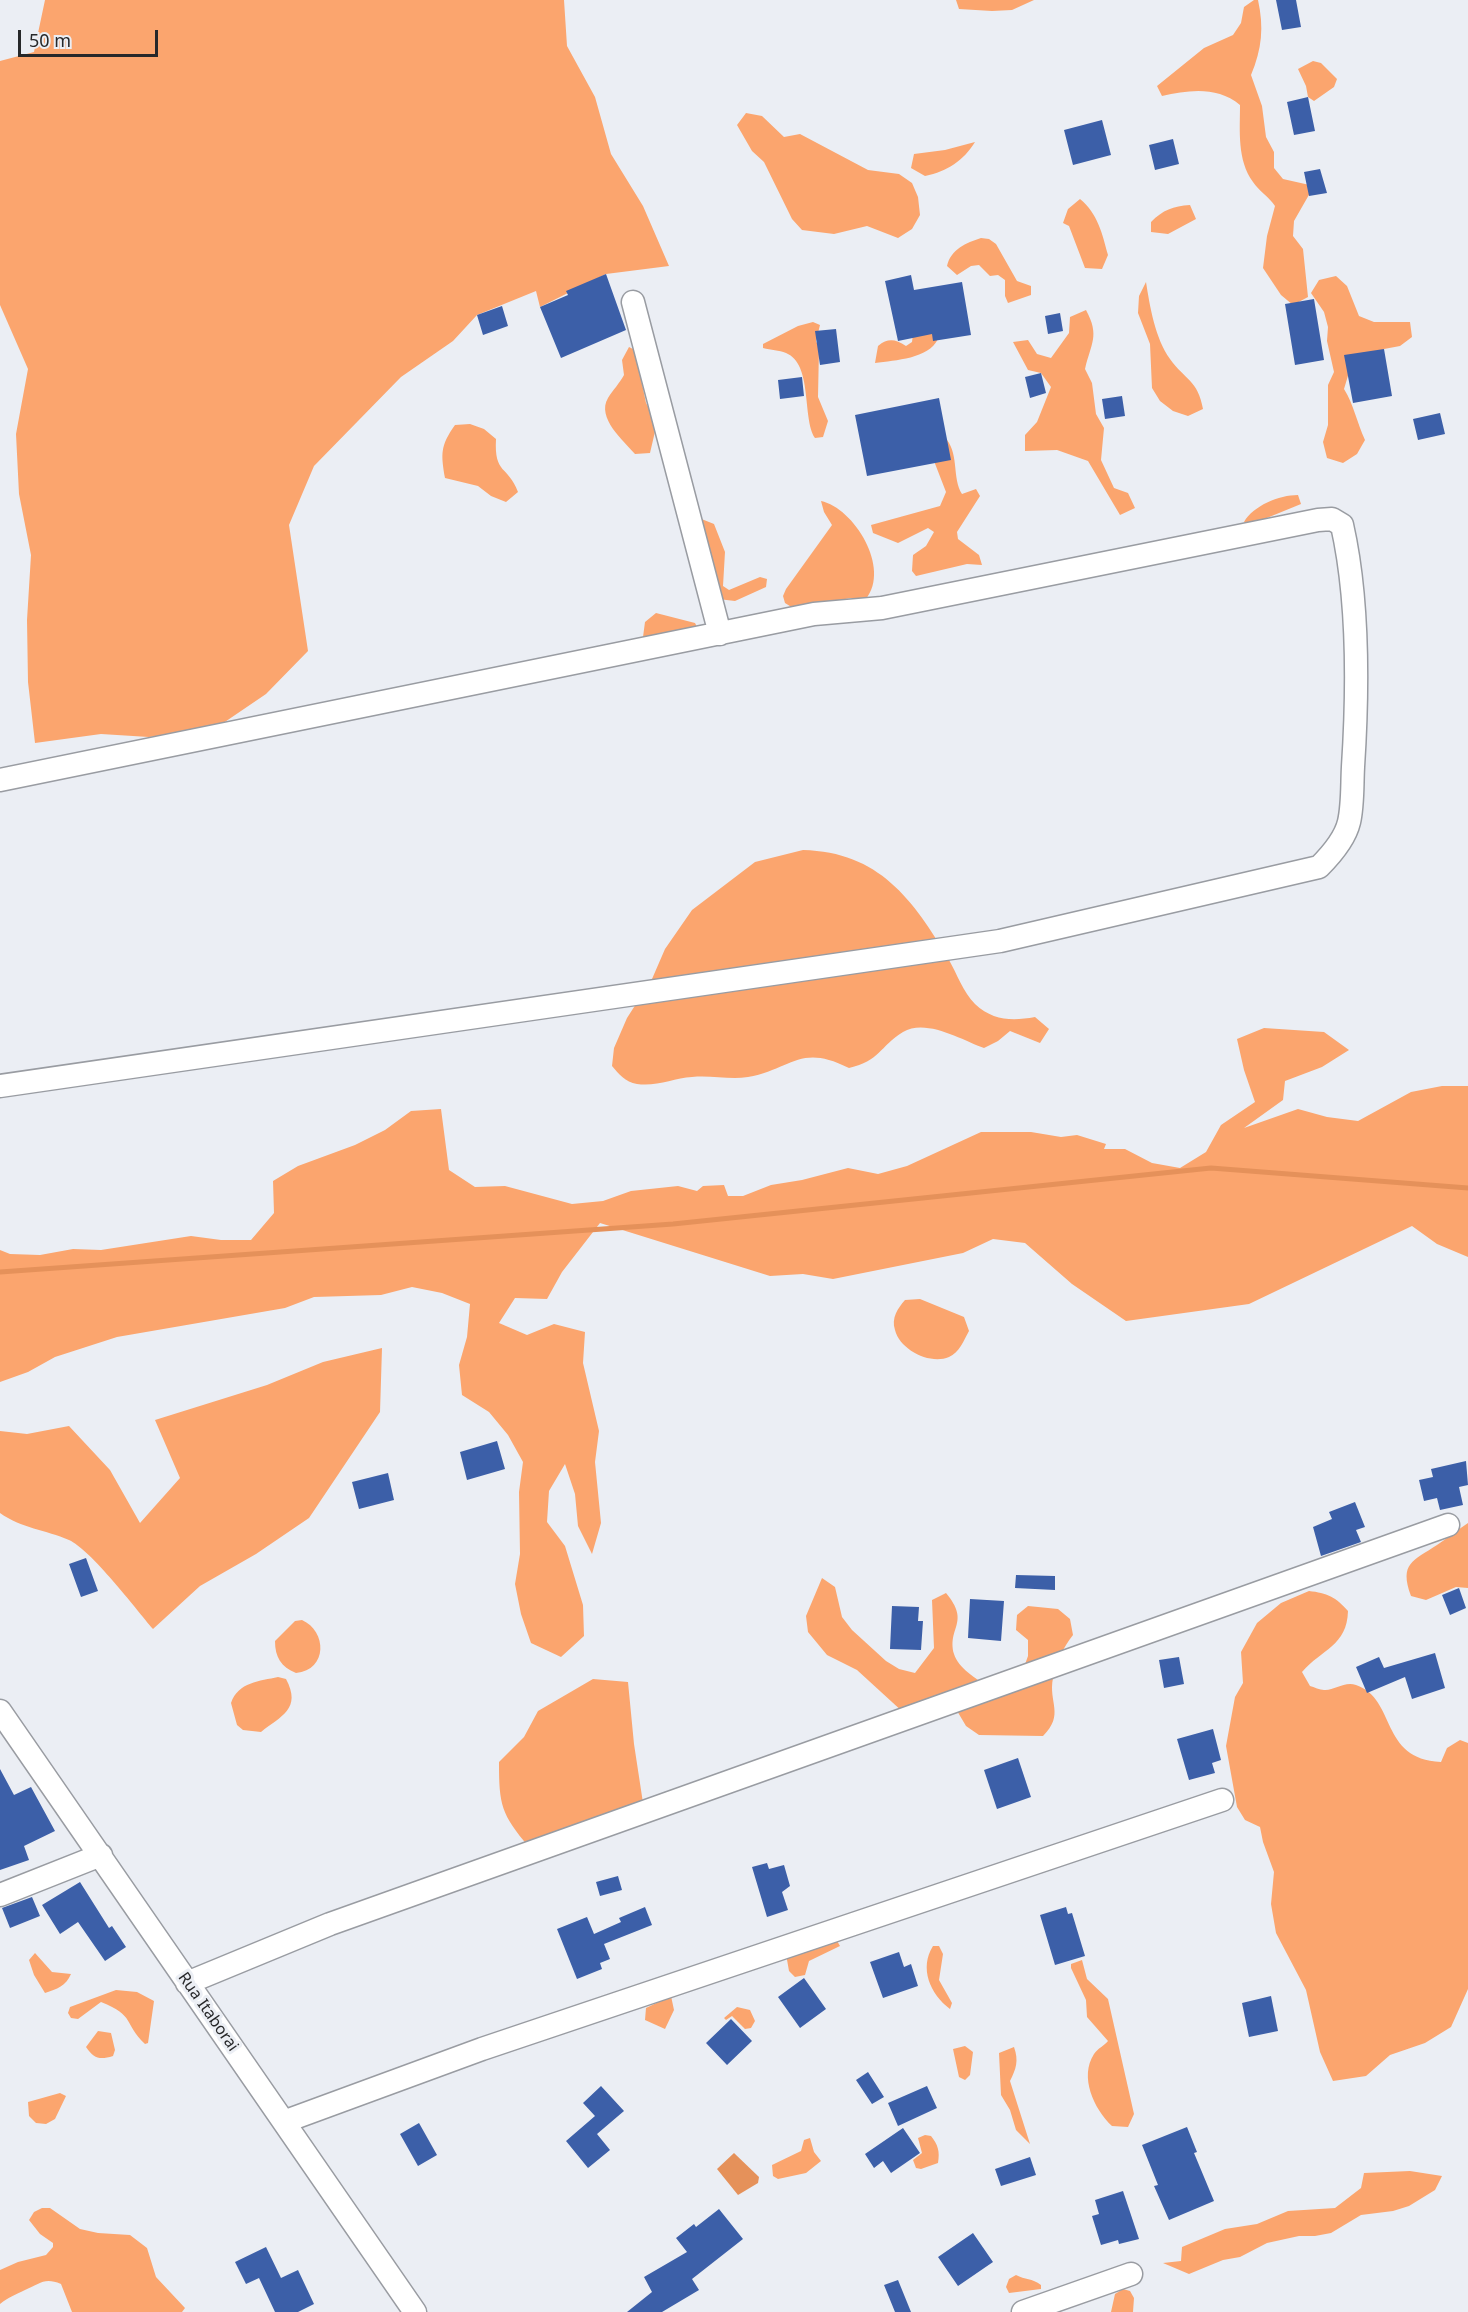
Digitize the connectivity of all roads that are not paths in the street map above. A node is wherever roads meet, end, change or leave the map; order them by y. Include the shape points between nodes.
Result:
1 (633, 302) dead end
2 (720, 634) junction
3 (0, 780) edge
4 (0, 1086) edge
5 (1448, 1525) dead end
6 (0, 1711) edge
7 (1222, 1800) dead end
8 (101, 1855) junction
9 (0, 1895) edge
10 (187, 1983) junction
11 (286, 2121) junction
12 (1131, 2274) dead end
13 (416, 2312) edge
14 (1023, 2312) edge

1 - 2 street
2 - 3 street
2 - 4 street via 814,614 882,608 1332,519 1342,525 1354,604 1354,741 1349,823 1334,851 1319,867 1000,941
5 - 10 street via 330,1924
6 - 8 street, Rua Itaborai
7 - 11 street via 493,2045
8 - 9 street
8 - 10 street, Rua Itaborai
10 - 11 street, Rua Itaborai
11 - 13 street, Rua Itaborai
12 - 14 street

